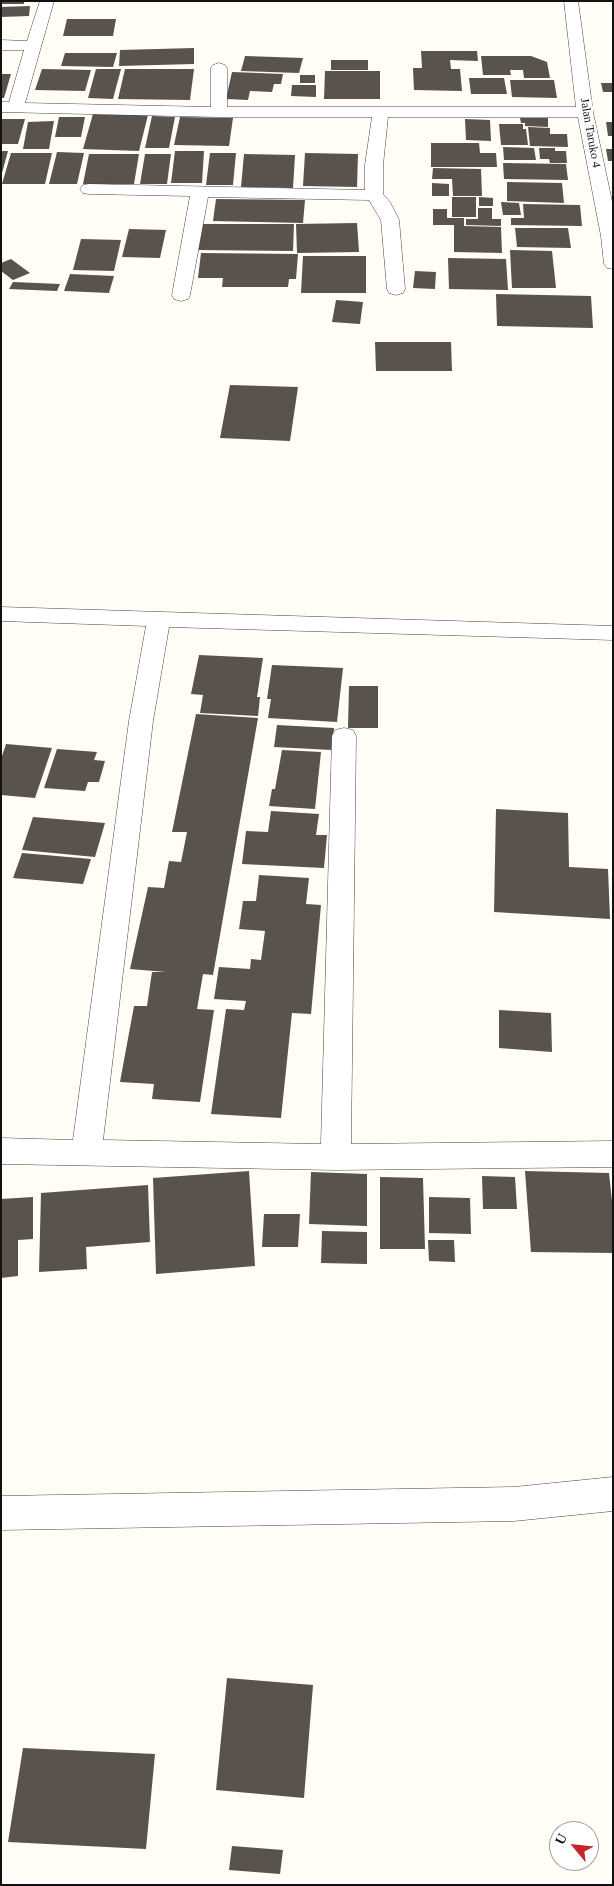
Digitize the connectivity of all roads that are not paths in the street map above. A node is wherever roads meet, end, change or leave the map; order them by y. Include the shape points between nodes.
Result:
1 (47, 1) edge
2 (571, 1) edge
3 (1, 45) edge
4 (34, 46) junction
5 (218, 68) dead end
6 (8, 107) edge
7 (381, 111) junction
8 (219, 112) junction
9 (585, 112) junction
10 (89, 189) dead end
11 (200, 191) junction
12 (374, 195) junction
13 (611, 236) edge
14 (613, 264) edge
15 (396, 289) dead end
16 (181, 295) dead end
17 (1, 614) edge
18 (159, 619) junction
19 (613, 633) edge
20 (344, 736) dead end
21 (1, 1151) edge
22 (86, 1152) junction
23 (613, 1154) edge
24 (336, 1157) junction
25 (613, 1494) edge
26 (1, 1513) edge

1 - 4 street
2 - 9 street, Jalan Taruko 4
3 - 4 street
4 - 6 street
5 - 8 street
6 - 8 street
7 - 8 street
7 - 9 street
7 - 12 street
9 - 13 street, Jalan Taruko 4
10 - 11 street
11 - 12 street
11 - 16 street
12 - 15 street via 390,220
13 - 14 street, Jalan Taruko 4
17 - 18 street
18 - 19 street
18 - 22 street via 141,722
20 - 24 street
21 - 22 street
22 - 24 street
23 - 24 street
25 - 26 street via 514,1504

